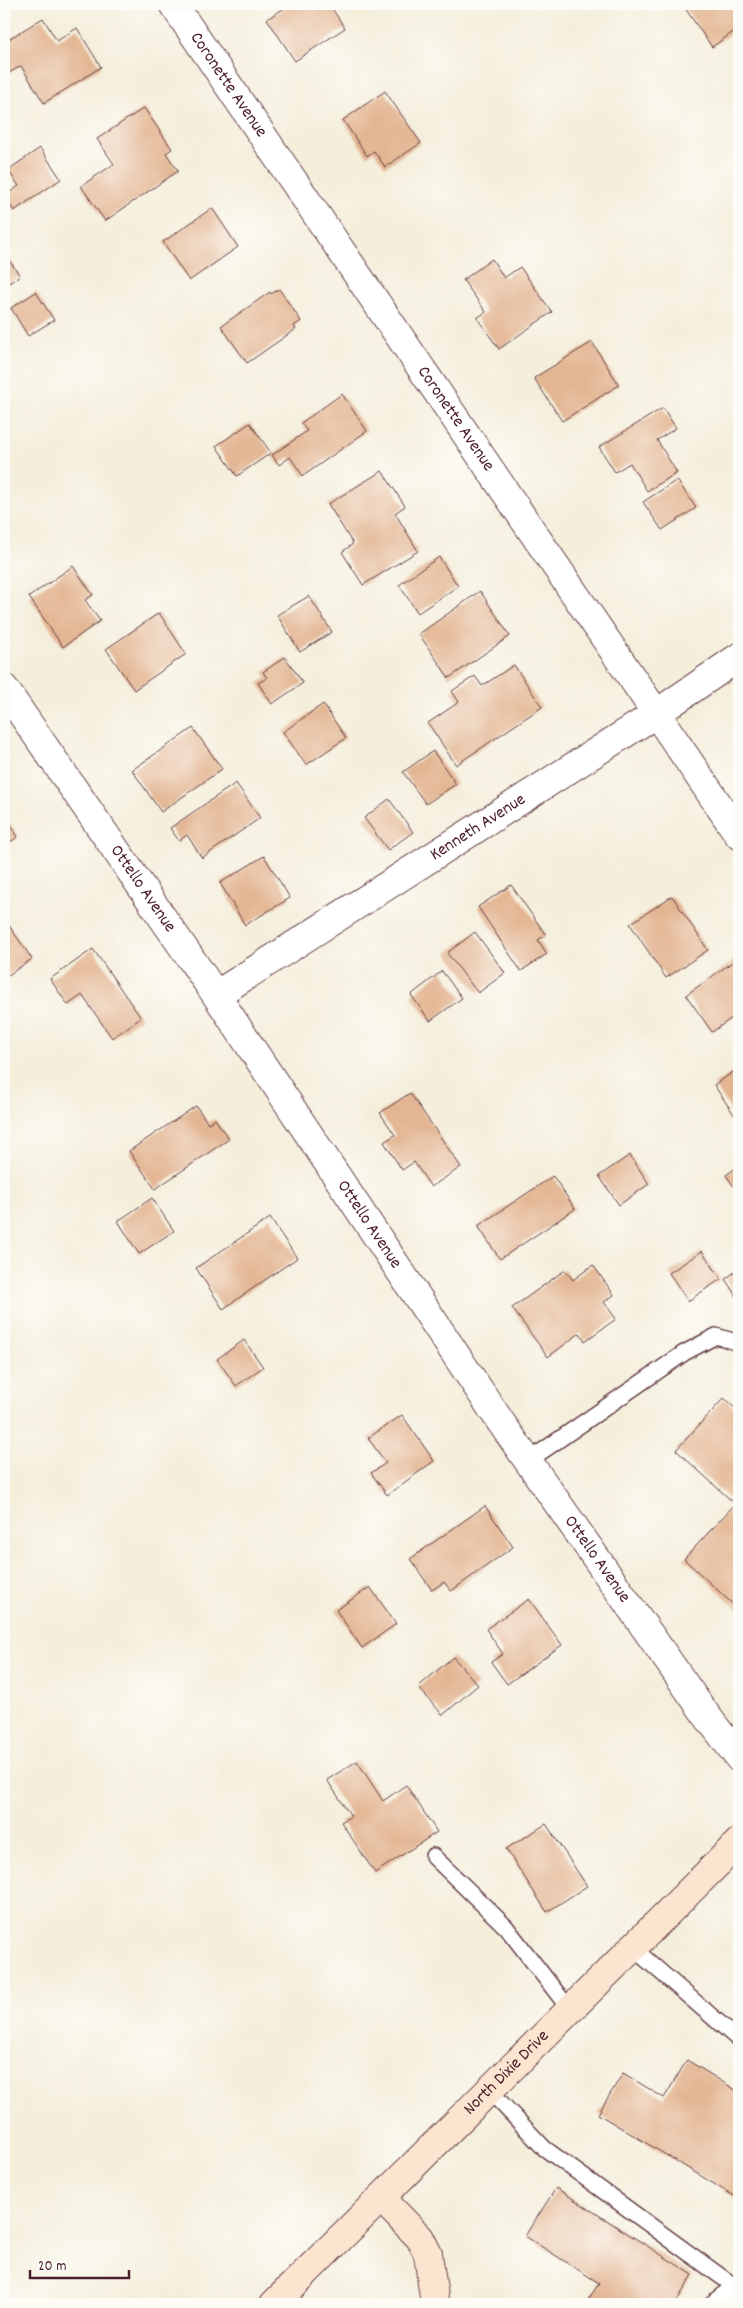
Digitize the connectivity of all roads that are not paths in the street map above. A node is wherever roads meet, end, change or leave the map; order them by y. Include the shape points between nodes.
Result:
1 (173, 4) edge
2 (739, 656) edge
3 (4, 688) edge
4 (656, 713) junction
5 (739, 835) edge
6 (216, 995) junction
7 (739, 1346) edge
8 (528, 1461) junction
9 (739, 1758) edge
10 (739, 1842) edge
11 (433, 1856) dead end
12 (632, 1948) junction
13 (570, 2010) junction
14 (739, 2040) edge
15 (489, 2090) junction
16 (381, 2198) junction
17 (737, 2285) edge
18 (274, 2304) edge
19 (436, 2304) edge
20 (710, 2304) edge

1 - 4 street, Coronette Avenue
2 - 4 street, Kenneth Avenue
3 - 6 street, Ottello Avenue
4 - 5 street, Coronette Avenue
4 - 6 street, Kenneth Avenue
6 - 8 street, Ottello Avenue
7 - 8 lane via 716,1336 692,1349
8 - 9 street, Ottello Avenue
10 - 12 main road, North Dixie Drive
11 - 13 lane via 506,1927
12 - 13 main road, North Dixie Drive
12 - 14 lane
13 - 15 main road, North Dixie Drive
15 - 16 main road, North Dixie Drive
15 - 17 lane via 544,2148
16 - 18 main road, North Dixie Drive
16 - 19 main road via 420,2238 428,2254
17 - 20 lane

